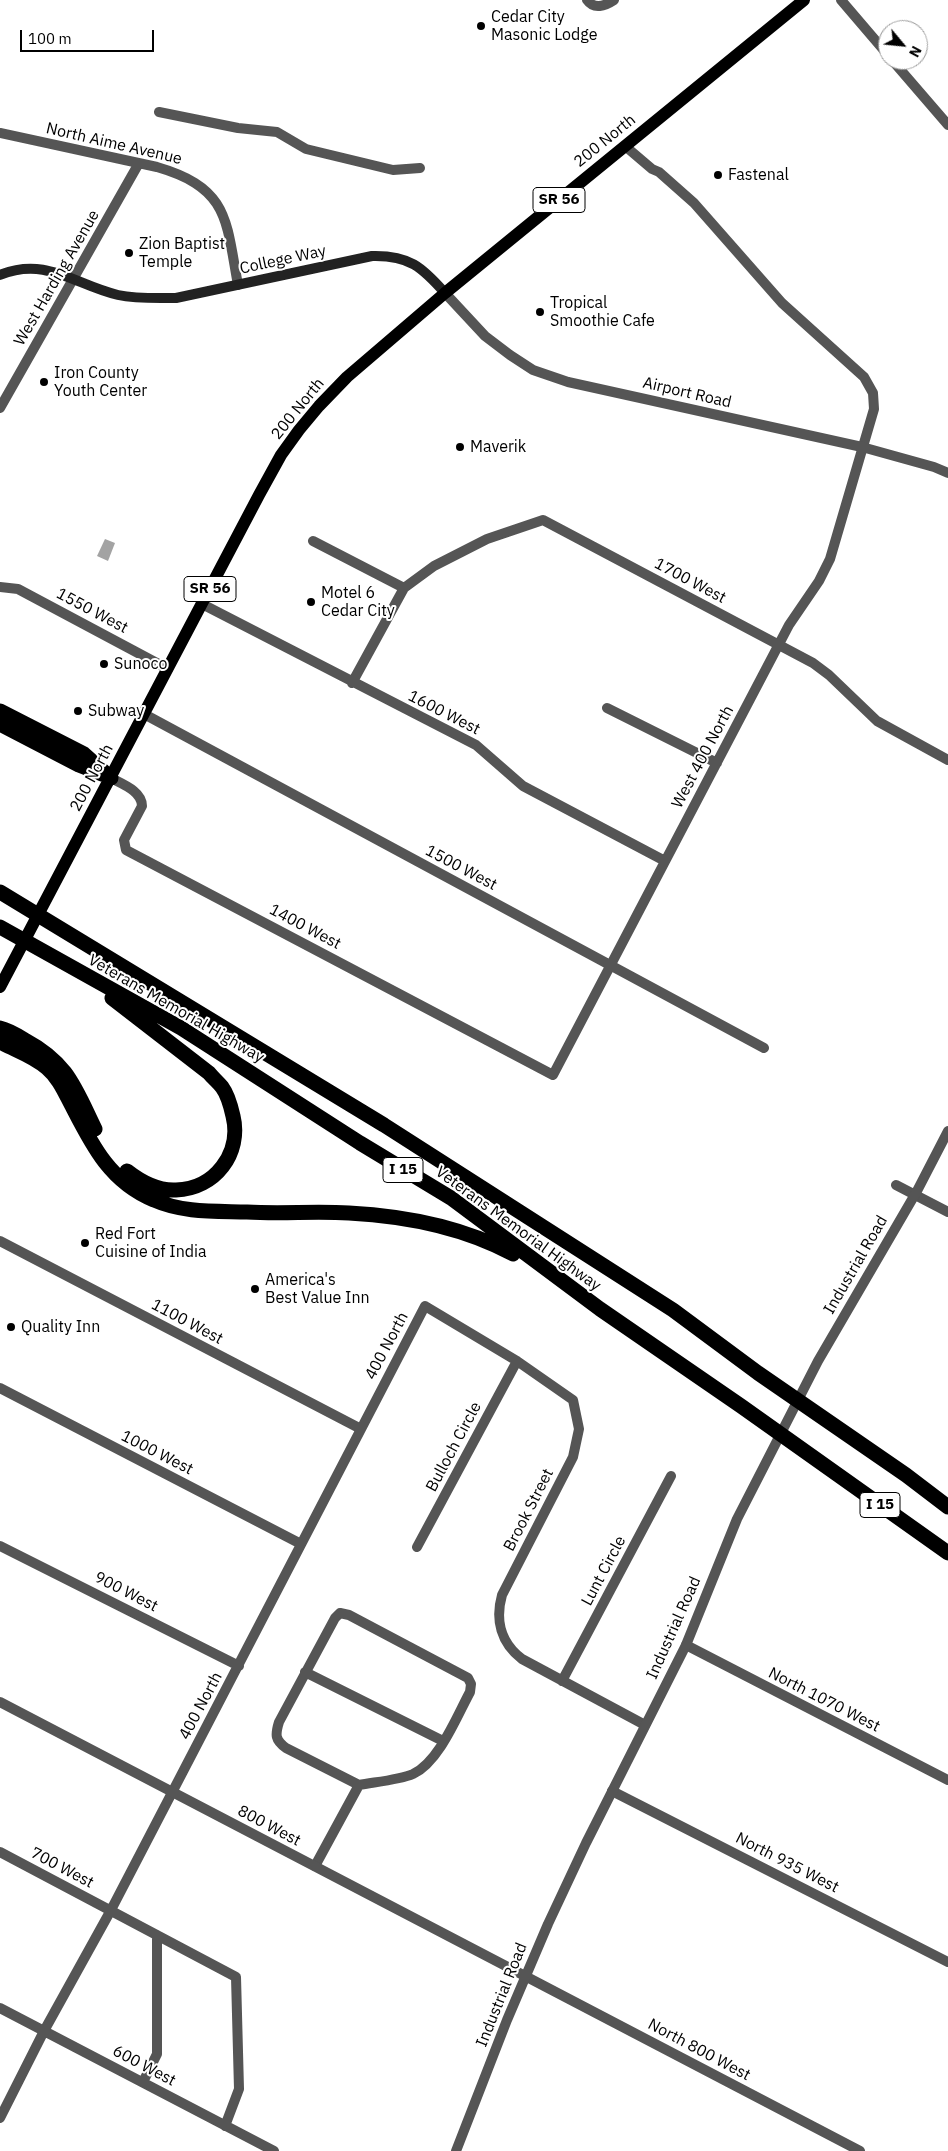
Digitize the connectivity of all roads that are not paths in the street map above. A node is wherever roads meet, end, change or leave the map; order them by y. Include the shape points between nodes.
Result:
1 (587, 0) edge
2 (614, 0) edge
3 (804, 0) edge
4 (841, 0) edge
5 (878, 43) edge
6 (901, 70) edge
7 (158, 112) dead end
8 (948, 125) edge
9 (0, 133) edge
10 (625, 146) junction
11 (139, 163) junction
12 (420, 168) dead end
13 (0, 275) edge
14 (74, 279) junction
15 (238, 286) junction
16 (445, 293) junction
17 (0, 408) edge
18 (862, 447) junction
19 (948, 473) edge
20 (313, 541) dead end
21 (0, 587) edge
22 (404, 588) junction
23 (202, 604) junction
24 (778, 645) junction
25 (168, 669) junction
26 (352, 682) junction
27 (608, 708) dead end
28 (0, 711) edge
29 (144, 714) junction
30 (0, 724) edge
31 (948, 760) edge
32 (717, 763) junction
33 (111, 778) junction
34 (665, 861) junction
35 (3, 894) edge
36 (0, 927) edge
37 (610, 965) junction
38 (75, 969) junction
39 (0, 987) edge
40 (0, 1028) edge
41 (0, 1040) edge
42 (764, 1048) dead end
43 (554, 1074) joint
44 (948, 1131) edge
45 (896, 1185) dead end
46 (914, 1194) junction
47 (948, 1212) edge
48 (0, 1241) edge
49 (426, 1306) joint
50 (600, 1309) junction
51 (517, 1361) junction
52 (0, 1388) edge
53 (361, 1430) junction
54 (672, 1476) dead end
55 (948, 1508) edge
56 (300, 1544) junction
57 (0, 1546) edge
58 (417, 1547) dead end
59 (948, 1553) edge
60 (686, 1645) junction
61 (239, 1666) junction
62 (306, 1672) junction
63 (562, 1681) junction
64 (0, 1702) edge
65 (646, 1725) junction
66 (443, 1741) junction
67 (948, 1780) edge
68 (359, 1786) junction
69 (612, 1791) junction
70 (172, 1792) junction
71 (0, 1852) edge
72 (315, 1866) junction
73 (111, 1910) junction
74 (156, 1935) junction
75 (948, 1962) edge
76 (525, 1976) junction
77 (0, 2008) edge
78 (44, 2031) junction
79 (143, 2082) junction
80 (0, 2118) edge
81 (225, 2126) junction
82 (274, 2151) edge
83 (456, 2151) edge
84 (860, 2151) edge

1 - 2 street via 598,7
3 - 10 main road, 200 North / SR 56
4 - 5 street
6 - 8 street
7 - 12 street via 238,128 277,132 306,149 393,170
9 - 11 street, North Aime Avenue
10 - 16 main road, 200 North / SR 56
10 - 18 street, West 400 North via 694,203 782,302 864,377 873,393 874,409
11 - 14 street, West Harding Avenue
11 - 15 street, North Aime Avenue via 180,174 197,183 215,199 228,231
13 - 14 main road, College Way via 34,267
14 - 15 main road, College Way via 119,295 147,299 176,298
14 - 17 street, West Harding Avenue
15 - 16 main road, College Way via 389,255 417,264
16 - 18 street, Airport Road via 485,336 533,370 568,382
16 - 23 main road, 200 North / SR 56 via 347,377 299,430 259,495
18 - 19 street, Airport Road
18 - 24 street, West 400 North via 830,559
20 - 22 street
21 - 25 street, 1550 West via 18,589
22 - 24 street, 1700 West via 434,566 487,539 544,520
22 - 26 street, 1700 West
23 - 25 main road, 200 North / SR 56
23 - 26 street, 1600 West
24 - 31 street, 1700 West via 829,675 884,726
24 - 32 street, West 400 North
25 - 29 main road, 200 North / SR 56
26 - 34 street, 1600 West via 476,745 523,786
27 - 32 street
28 - 33 highway via 84,754
29 - 33 main road, 200 North / SR 56
29 - 37 street, 1500 West
30 - 33 highway
32 - 34 street, West 400 North
33 - 39 main road, 200 North / SR 56
33 - 43 street, 1400 West via 138,794 142,800 124,840 126,850
34 - 37 street, West 400 North
35 - 55 highway, Veterans Memorial Highway / I 15 via 376,1120 673,1310
36 - 38 highway, Veterans Memorial Highway / I 15
37 - 42 street, 1500 West
37 - 43 street, West 400 North
38 - 40 highway via 209,1074 222,1088 232,1110 235,1137 232,1153 214,1176 205,1182 176,1190 148,1185 135,1177 103,1146 64,1069 41,1049
38 - 50 highway, Veterans Memorial Highway / I 15 via 181,1028 451,1198
41 - 50 highway via 47,1068 62,1088 95,1151 114,1174 154,1200 205,1212 381,1215 449,1228 499,1246 536,1266
44 - 46 street, Industrial Road
45 - 46 street
46 - 47 street
46 - 60 street, Industrial Road via 766,1460 730,1534
48 - 53 street, 1100 West
49 - 51 street, Brook Street
49 - 53 street, 400 North
50 - 59 highway, Veterans Memorial Highway / I 15
51 - 58 street, Bulloch Circle
51 - 63 street, Brook Street via 573,1400 580,1429 573,1456 502,1595 499,1620 505,1641 515,1654
52 - 56 street, 1000 West
53 - 56 street, 400 North
54 - 63 street, Lunt Circle
56 - 61 street, 400 North
57 - 61 street, 900 West
60 - 65 street, Industrial Road
60 - 67 street, North 1070 West
61 - 70 street, 400 North
62 - 66 street
62 - 66 street via 334,1618 340,1613 349,1614 468,1678 470,1692
62 - 68 street via 279,1722 275,1735 278,1742
63 - 65 street, Brook Street
64 - 70 street, 800 West
65 - 69 street, Industrial Road
66 - 68 street via 428,1763 412,1774
68 - 72 street
69 - 75 street, North 935 West
69 - 76 street, Industrial Road
70 - 72 street, 800 West
70 - 73 street, 400 North
71 - 73 street, 700 West
72 - 76 street, 800 West
73 - 74 street, 700 West
73 - 78 street, 400 North
74 - 79 street via 157,2054
74 - 81 street, 700 West via 236,1977 239,2089
76 - 83 street, Industrial Road
76 - 84 street, North 800 West
77 - 78 street, 600 West
78 - 79 street, 600 West
78 - 80 street, 400 North
79 - 81 street, 600 West
81 - 82 street, 600 West

